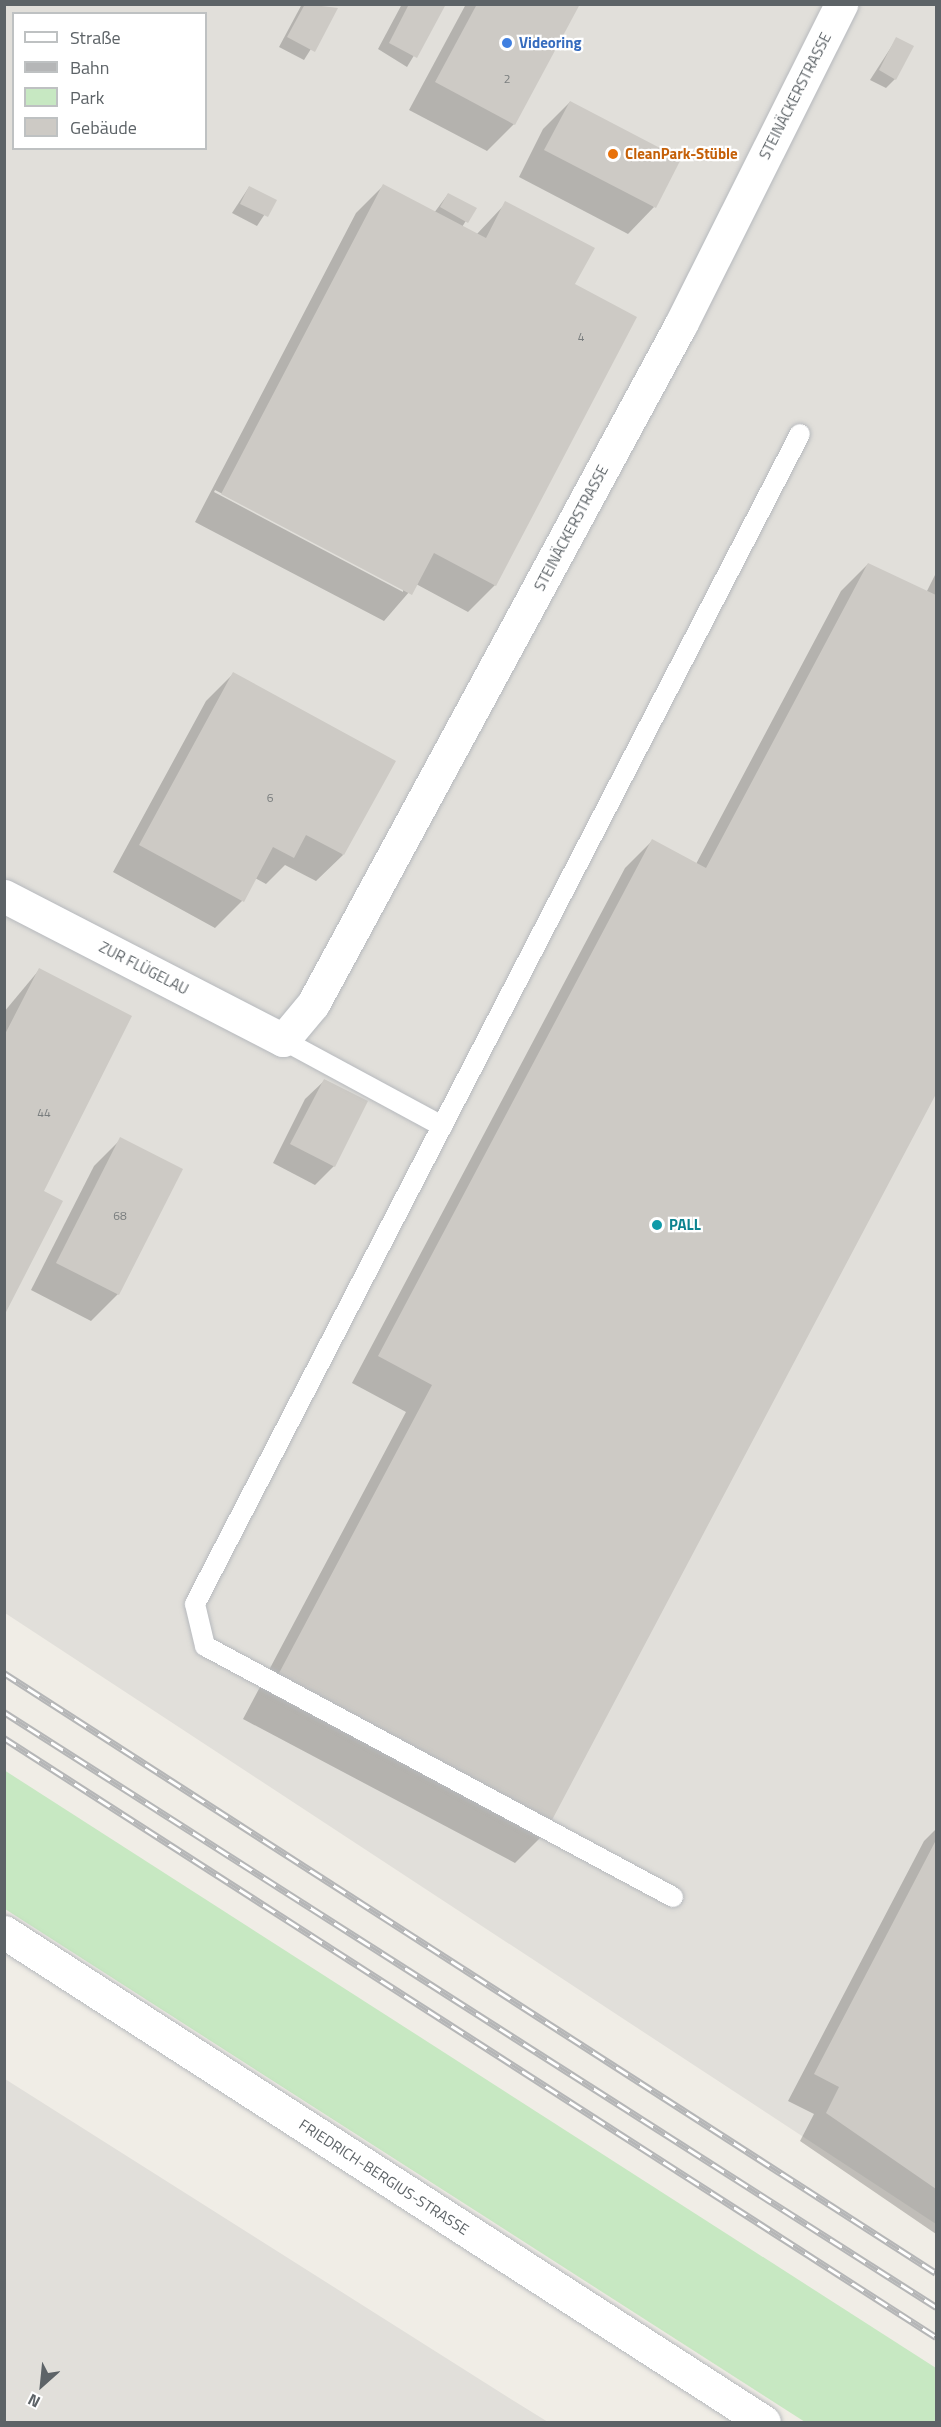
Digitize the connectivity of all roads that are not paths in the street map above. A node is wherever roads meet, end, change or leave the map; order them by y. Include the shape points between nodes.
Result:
1 (841, 4) edge
2 (800, 434) dead end
3 (4, 896) edge
4 (283, 1040) junction
5 (442, 1126) junction
6 (674, 1897) dead end
7 (4, 1932) edge
8 (764, 2422) edge

1 - 4 street, STEINÄCKERSTRASSE via 675,334 313,1004
2 - 5 lane
3 - 4 street, ZUR FLÜGELAU
4 - 5 lane
5 - 6 lane via 195,1604 205,1646
7 - 8 street, FRIEDRICH-BERGIUS-STRASSE

